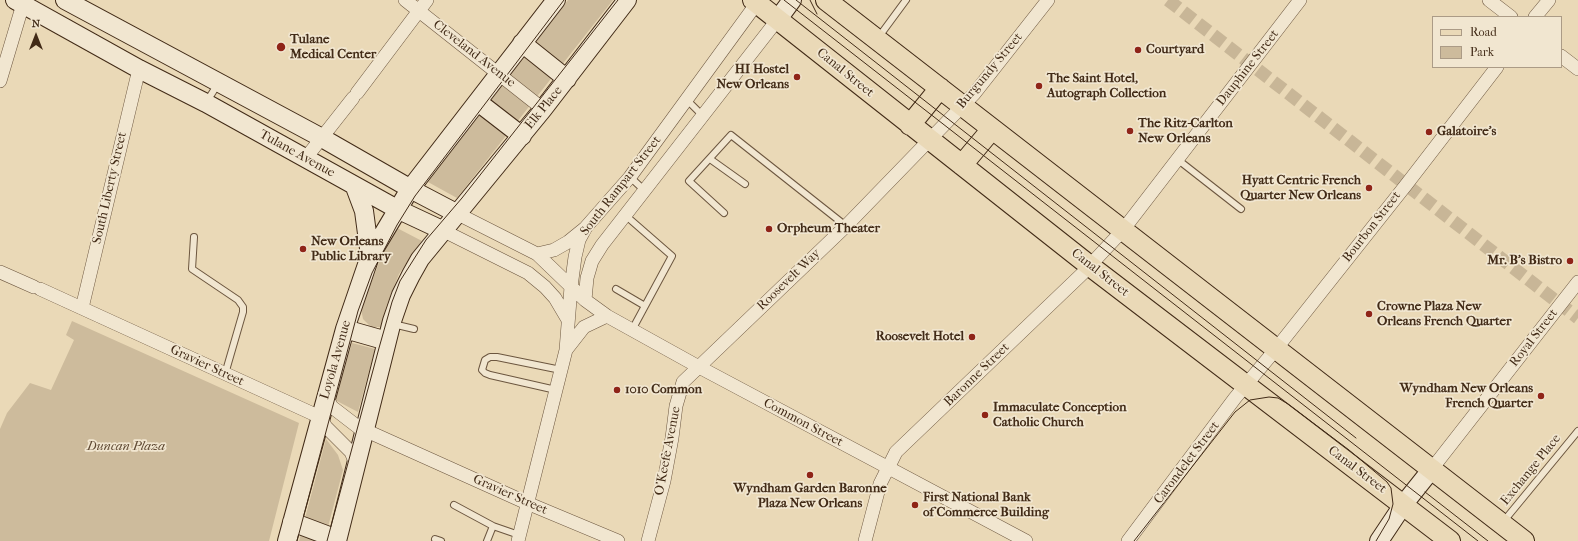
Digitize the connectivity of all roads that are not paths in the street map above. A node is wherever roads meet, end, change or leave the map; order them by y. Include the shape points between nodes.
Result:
1 (65, 0) edge
2 (405, 0) edge
3 (427, 0) edge
4 (556, 0) edge
5 (628, 0) edge
6 (792, 0) edge
7 (826, 0) edge
8 (906, 0) edge
9 (1048, 0) edge
10 (1300, 0) edge
11 (1489, 0) edge
12 (1549, 0) edge
13 (21, 1) edge
14 (756, 1) edge
15 (419, 11) junction
16 (1510, 16) edge
17 (1536, 16) edge
18 (778, 19) junction
19 (877, 39) junction
20 (522, 43) junction
21 (1562, 57) edge
22 (1496, 68) edge
23 (139, 69) junction
24 (1578, 69) edge
25 (499, 73) junction
26 (567, 79) junction
27 (0, 81) edge
28 (219, 82) junction
29 (940, 88) junction
30 (686, 99) junction
31 (478, 102) junction
32 (206, 103) junction
33 (963, 106) junction
34 (543, 109) junction
35 (702, 115) junction
36 (910, 125) junction
37 (992, 129) junction
38 (522, 136) junction
39 (322, 138) junction
40 (929, 140) junction
41 (306, 159) junction
42 (710, 159) junction
43 (1177, 160) junction
44 (962, 165) junction
45 (630, 177) junction
46 (745, 184) dead end
47 (355, 186) junction
48 (410, 189) junction
49 (644, 190) junction
50 (397, 209) junction
51 (1242, 209) dead end
52 (724, 213) dead end
53 (458, 214) junction
54 (625, 215) junction
55 (846, 226) junction
56 (586, 227) junction
57 (1123, 230) junction
58 (444, 231) junction
59 (194, 237) dead end
60 (537, 254) junction
61 (370, 256) junction
62 (1090, 266) junction
63 (0, 272) edge
64 (1578, 282) edge
65 (571, 287) junction
66 (616, 289) dead end
67 (585, 300) junction
68 (645, 306) junction
69 (82, 308) junction
70 (607, 316) junction
71 (568, 320) junction
72 (392, 324) junction
73 (345, 329) junction
74 (414, 329) dead end
75 (632, 330) junction
76 (387, 341) junction
77 (1276, 349) junction
78 (566, 350) junction
79 (699, 367) junction
80 (561, 370) junction
81 (225, 374) junction
82 (1246, 385) junction
83 (556, 390) junction
84 (326, 396) junction
85 (320, 417) junction
86 (365, 430) junction
87 (1578, 431) edge
88 (356, 464) junction
89 (887, 468) junction
90 (1431, 470) junction
91 (527, 503) junction
92 (454, 505) dead end
93 (1403, 505) junction
94 (292, 522) junction
95 (1502, 524) junction
96 (493, 526) junction
97 (519, 538) edge
98 (605, 538) edge
99 (337, 540) edge
100 (287, 541) edge
101 (487, 541) edge
102 (618, 541) edge
103 (648, 541) edge
104 (865, 541) edge
105 (1026, 541) edge
106 (1128, 541) edge
107 (1379, 541) edge
108 (1450, 541) edge
109 (1524, 541) edge

1 - 28 main road, Tulane Avenue
2 - 15 street, Cleveland Avenue
3 - 15 street
4 - 20 main road
5 - 26 main road, Elk Place
6 - 18 main road
7 - 19 main road
8 - 19 lane
9 - 33 street, Burgundy Street
10 - 43 street, Dauphine Street
11 - 16 street
12 - 17 street
13 - 23 main road, Tulane Avenue
13 - 27 street
14 - 18 main road, Canal Street
14 - 30 street, South Rampart Street
15 - 25 street, Cleveland Avenue
15 - 39 street
18 - 35 street, South Rampart Street
18 - 36 main road, Canal Street
19 - 29 main road
20 - 25 main road
20 - 26 main road
21 - 24 street
22 - 77 street, Bourbon Street
23 - 32 main road, Tulane Avenue
23 - 69 street, South Liberty Street
25 - 31 main road
25 - 34 street, Cleveland Avenue
26 - 34 main road, Elk Place
28 - 32 lane
28 - 39 main road, Tulane Avenue
29 - 33 main road
29 - 36 main road
30 - 35 lane
30 - 45 street, South Rampart Street
31 - 38 main road
31 - 48 main road
32 - 41 main road, Tulane Avenue
33 - 37 main road
33 - 40 street, Burgundy Street
34 - 38 main road, Elk Place
35 - 49 street, South Rampart Street
36 - 40 main road, Canal Street
37 - 44 main road
37 - 57 main road
38 - 53 main road, Elk Place
39 - 41 street
39 - 48 main road, Tulane Avenue
40 - 44 main road, Canal Street
40 - 55 street, Roosevelt Way
41 - 47 main road, Tulane Avenue
42 - 46 lane
42 - 52 lane via 688,181
42 - 55 lane via 731,135
43 - 51 lane
43 - 57 street, Dauphine Street
44 - 62 main road, Canal Street
45 - 49 lane
45 - 56 street, South Rampart Street
47 - 50 main road, Tulane Avenue
47 - 61 main road via 364,211
48 - 50 main road, Loyola Avenue
48 - 53 main road, Tulane Avenue
49 - 54 street, South Rampart Street
50 - 58 main road, Tulane Avenue
50 - 61 main road, Loyola Avenue
53 - 58 main road
53 - 60 street, Tulane Avenue
54 - 67 street, South Rampart Street via 592,261
54 - 68 lane via 672,256
55 - 79 street, Roosevelt Way
56 - 60 street via 554,250
56 - 65 street, South Rampart Street via 579,240
57 - 62 street, Baronne Street
57 - 77 main road
58 - 71 street, Tulane Avenue via 528,273 555,298
58 - 72 main road via 420,259 411,275
59 - 81 lane via 192,269 238,300 243,307
60 - 65 street, Tulane Avenue
61 - 73 main road, Loyola Avenue
62 - 82 main road, Canal Street
62 - 89 street, Baronne Street via 896,452
63 - 69 street, Gravier Street
64 - 90 street, Royal Street
65 - 67 street, Tulane Avenue
65 - 71 street, South Rampart Street
66 - 68 lane
67 - 70 street, Common Street
68 - 75 lane
69 - 81 street, Gravier Street
70 - 75 street, Common Street
70 - 78 street via 584,327
71 - 78 street, South Rampart Street
72 - 74 lane
72 - 76 main road
73 - 76 main road
73 - 84 main road, Loyola Avenue
75 - 79 street, Common Street
76 - 86 main road
77 - 82 street, Bourbon Street
77 - 90 main road
78 - 80 street, South Rampart Street
79 - 89 street, Common Street
79 - 103 street, O'Keefe Avenue via 683,382 676,406 664,482
80 - 83 street, South Rampart Street
80 - 83 lane via 497,357 485,360 482,370 490,375
81 - 85 street, Gravier Street
82 - 93 main road, Canal Street
82 - 106 street, Carondelet Street
83 - 91 street, South Rampart Street
84 - 85 main road, Loyola Avenue
84 - 86 street, Gravier Street via 332,407
85 - 88 street, Gravier Street via 326,427 351,452
85 - 94 main road, Loyola Avenue
86 - 88 main road
86 - 91 street, Gravier Street
87 - 95 lane, Exchange Place
88 - 99 main road
89 - 104 street, Baronne Street via 880,484
89 - 105 street, Common Street
90 - 93 main road
90 - 95 main road
91 - 97 street, South Rampart Street
91 - 98 street, Gravier Street
92 - 96 lane
93 - 107 main road
93 - 108 main road, Canal Street
94 - 99 main road
94 - 100 main road, Loyola Avenue
95 - 109 main road
96 - 97 lane
96 - 101 lane
98 - 102 street, Gravier Street

